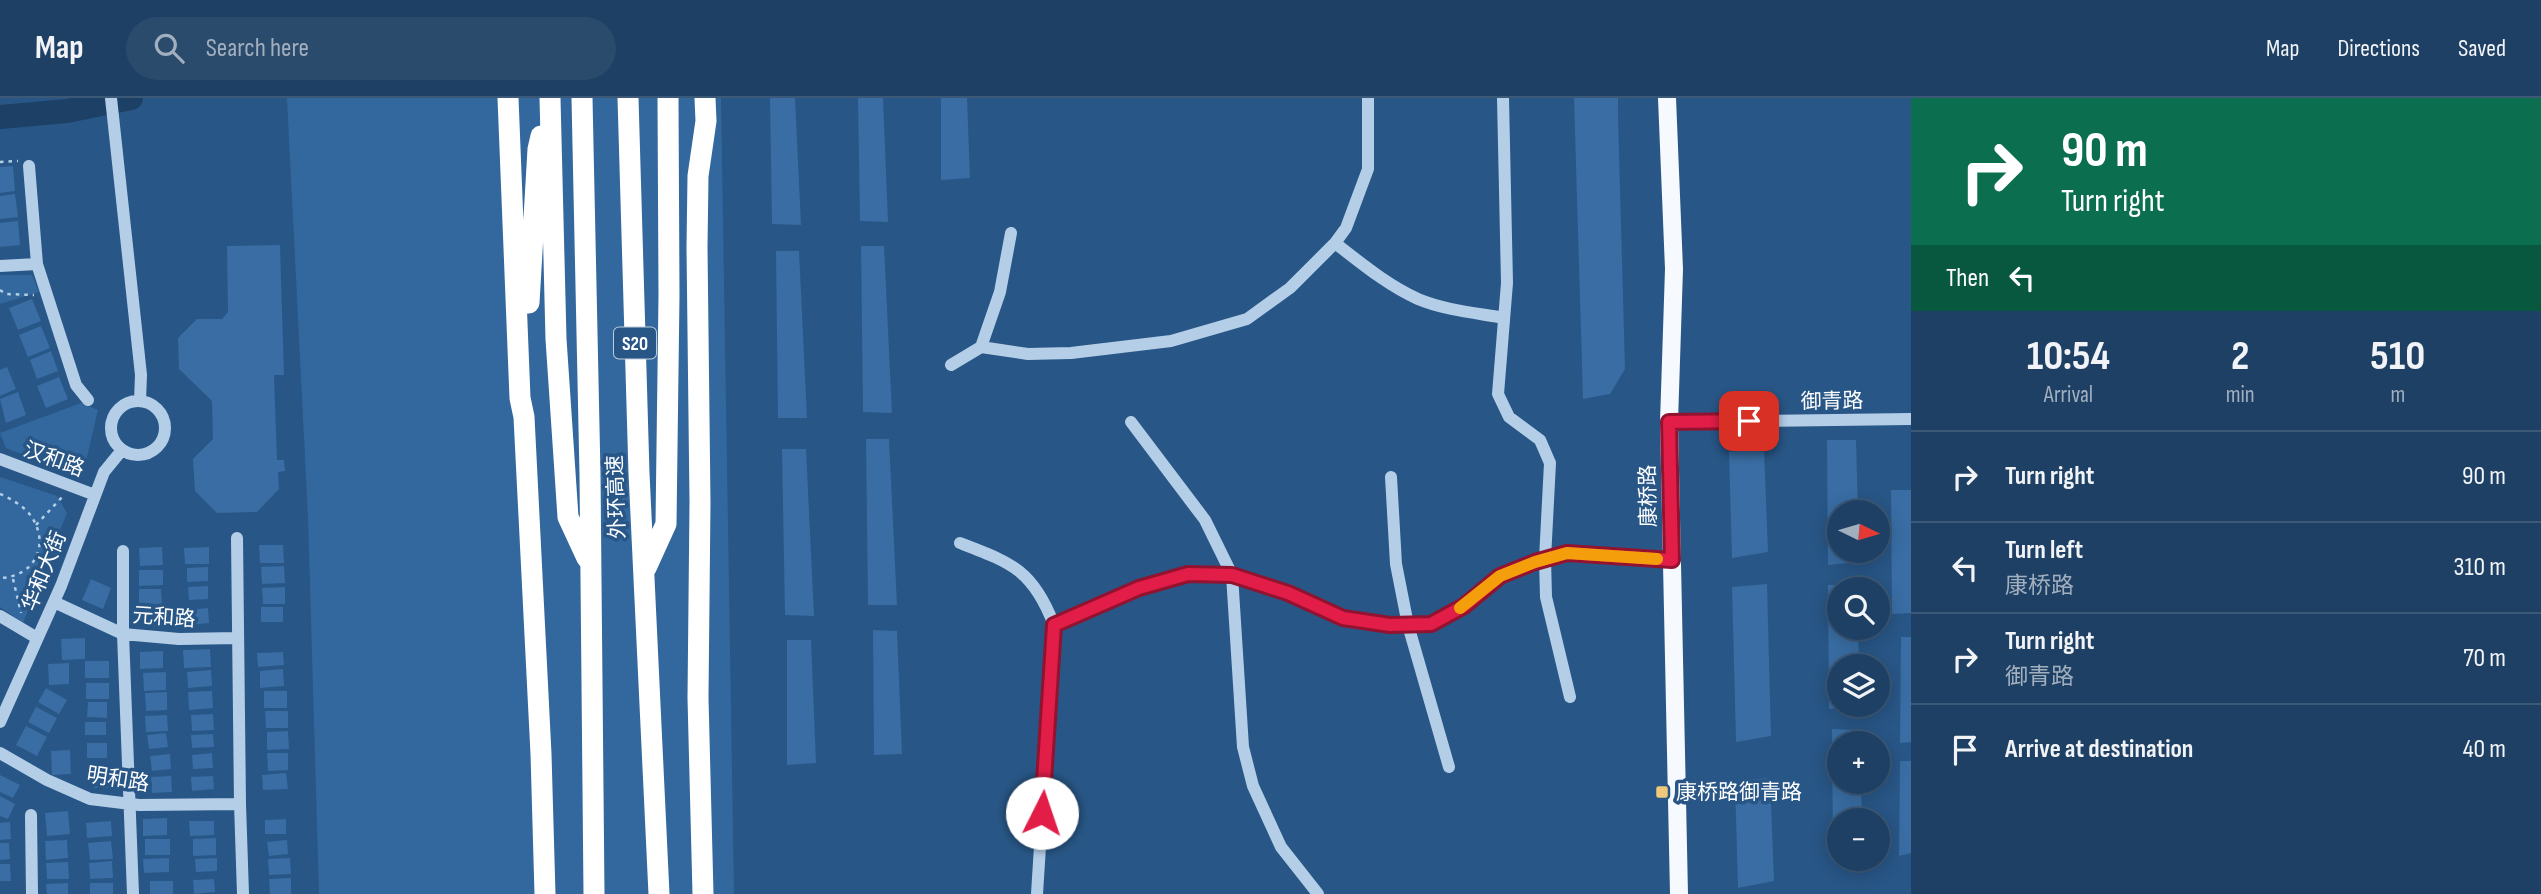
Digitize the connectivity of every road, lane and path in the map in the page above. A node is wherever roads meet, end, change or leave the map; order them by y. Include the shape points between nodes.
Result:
1 (110, 98) edge
2 (509, 98) edge
3 (582, 98) edge
4 (628, 98) edge
5 (668, 98) edge
6 (692, 98) edge
7 (705, 98) edge
8 (1368, 98) edge
9 (1503, 98) edge
10 (1667, 98) edge
11 (550, 101) edge
12 (692, 133) junction
13 (0, 162) edge
14 (29, 166) joint
15 (698, 176) junction
16 (1011, 233) dead end
17 (669, 243) junction
18 (1335, 243) junction
19 (37, 264) junction
20 (0, 266) edge
21 (0, 290) edge
22 (48, 300) junction
23 (1504, 318) junction
24 (981, 347) junction
25 (951, 365) dead end
26 (88, 400) dead end
27 (140, 401) junction
28 (524, 417) junction
29 (1911, 419) edge
30 (1131, 422) dead end
31 (1669, 422) junction
32 (122, 450) junction
33 (0, 459) edge
34 (1391, 477) dead end
35 (72, 486) junction
36 (0, 494) edge
37 (95, 495) junction
38 (36, 525) junction
39 (237, 538) dead end
40 (960, 543) dead end
41 (123, 551) dead end
42 (1545, 559) junction
43 (1672, 560) junction
44 (591, 566) junction
45 (644, 573) junction
46 (1232, 575) junction
47 (0, 578) edge
48 (13, 578) junction
49 (54, 602) junction
50 (0, 616) edge
51 (1054, 625) junction
52 (1408, 625) junction
53 (24, 630) junction
54 (123, 634) junction
55 (37, 638) junction
56 (237, 638) junction
57 (1570, 698) dead end
58 (0, 722) edge
59 (0, 753) edge
60 (1449, 766) dead end
61 (130, 803) junction
62 (240, 804) junction
63 (31, 815) dead end
64 (32, 894) edge
65 (133, 894) edge
66 (243, 894) edge
67 (545, 894) edge
68 (594, 894) edge
69 (659, 894) edge
70 (703, 894) edge
71 (1037, 894) edge
72 (1318, 894) edge
73 (1679, 894) edge

1 - 27 street via 141,375
2 - 28 highway
3 - 44 highway, 外环高速 / S20
4 - 45 highway, 外环高速 / S20
5 - 17 highway
6 - 12 highway
7 - 15 highway
8 - 18 street via 1368,169 1346,228
9 - 23 street
10 - 31 main road, 康桥路 via 1674,269
11 - 28 highway via 538,149
11 - 44 highway via 556,339 568,517
12 - 15 highway
12 - 17 highway
13 - 14 path
14 - 19 street
15 - 70 highway via 698,698
16 - 24 street via 1000,292
17 - 45 highway via 666,524
18 - 23 street via 1418,299
18 - 24 street via 1290,288 1247,319 1214,330 1171,341 1071,353 1028,354
19 - 20 street
19 - 22 street
21 - 22 path
22 - 26 street via 76,385
23 - 42 street via 1498,394 1509,417 1540,440 1550,463
24 - 25 street
27 - 32 street via 130,402 113,418 113,438
27 - 32 street via 163,416 163,439 146,455
28 - 67 highway
29 - 31 street, 御青路
30 - 46 street via 1205,520
31 - 43 main road, 康桥路
32 - 37 street, 华和大街 via 104,472
33 - 35 street, 汉和路
34 - 52 street via 1395,564
35 - 37 street, 汉和路
35 - 38 path
36 - 38 path via 21,506
37 - 49 street, 华和大街
38 - 48 path via 37,555 25,573
39 - 56 street
40 - 51 street via 1007,561 1026,576 1045,601
41 - 54 street
42 - 43 street via 1567,553
42 - 52 street via 1500,576 1464,606 1431,624
42 - 57 street via 1546,597
43 - 73 main road, 康桥路
44 - 68 highway, 外环高速 / S20
45 - 69 highway, 外环高速 / S20
46 - 51 street via 1188,574 1139,588
46 - 52 street via 1343,618
46 - 72 street via 1243,747 1253,786 1281,847
47 - 48 path
48 - 53 path
49 - 54 street, 元和路
49 - 55 street, 华和大街
50 - 53 street
51 - 71 street
52 - 60 street
53 - 55 street
54 - 56 street, 元和路
54 - 61 street
55 - 58 street, 华和大街
56 - 62 street
59 - 61 street, 明和路 via 90,799
61 - 62 street, 明和路
61 - 65 street
62 - 66 street
63 - 64 street

